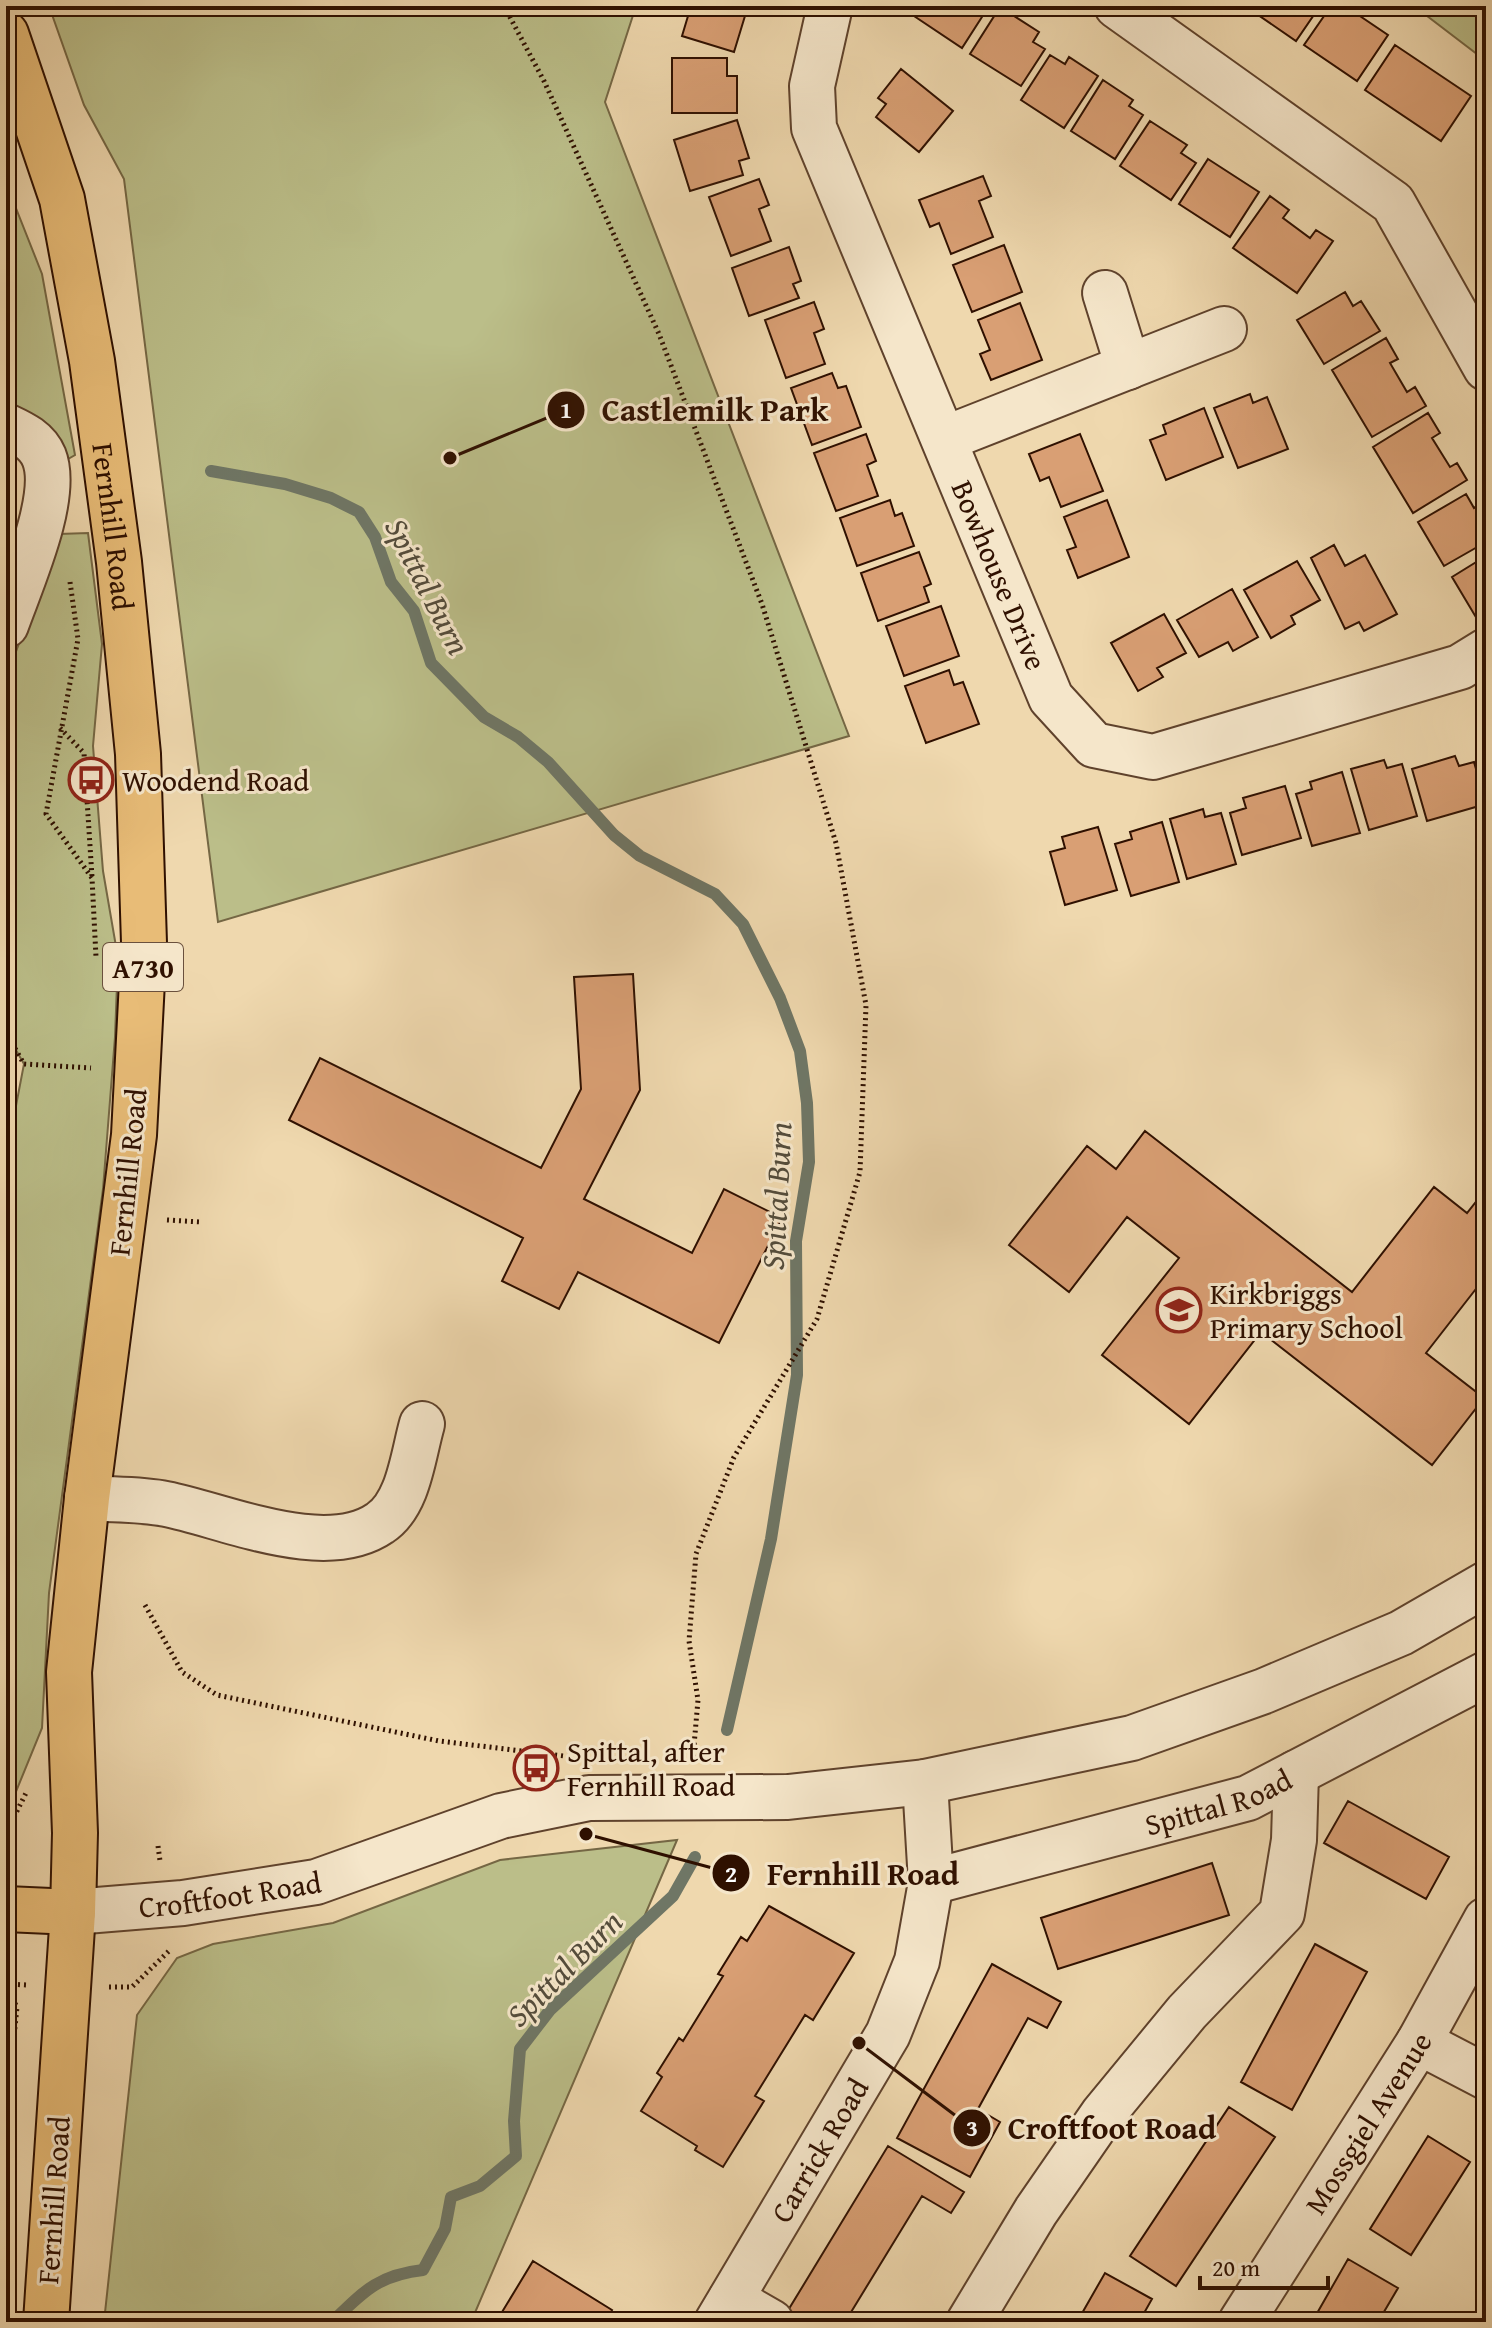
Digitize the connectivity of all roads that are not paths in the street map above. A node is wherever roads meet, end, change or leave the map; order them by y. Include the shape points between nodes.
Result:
1 (830, 6) edge
2 (1117, 6) edge
3 (6, 34) edge
4 (1105, 293) dead end
5 (1224, 329) dead end
6 (1128, 367) junction
7 (1486, 368) edge
8 (6, 426) edge
9 (944, 439) junction
10 (6, 625) edge
11 (1486, 651) edge
12 (422, 1424) dead end
13 (87, 1498) junction
14 (1486, 1584) edge
15 (1486, 1674) edge
16 (1296, 1773) junction
17 (925, 1782) junction
18 (931, 1882) junction
19 (6, 1909) edge
20 (73, 1912) junction
21 (1486, 1920) edge
22 (1419, 2042) junction
23 (1486, 2077) edge
24 (724, 2310) edge
25 (46, 2322) edge
26 (771, 2322) edge
27 (969, 2322) edge
28 (1241, 2322) edge

1 - 9 street, Bowhouse Drive via 812,86 814,128
2 - 7 street via 1393,203
3 - 13 main road, Fernhill Road / A730 via 62,199 81,300 119,562 138,754 144,943 134,1135
4 - 6 street
5 - 6 street
6 - 9 street
8 - 10 street via 30,437 44,457 47,488
9 - 11 street, Bowhouse Drive via 1051,698 1094,745 1153,757 1460,667
12 - 13 street via 399,1502 380,1523 352,1535 316,1540 162,1503
13 - 20 main road, Fernhill Road / A730 via 69,1672
14 - 17 street, Croftfoot Road via 1401,1633 1264,1691 1132,1738
15 - 16 street, Spittal Road
16 - 18 street, Spittal Road via 1248,1798
16 - 27 street via 1294,1840 1282,1913 1187,2012 1103,2114
17 - 18 street, Carrick Road
17 - 20 street, Croftfoot Road via 788,1797 589,1798 501,1816 316,1882 183,1903
18 - 24 street, Carrick Road via 917,1961 888,2034
19 - 20 main road
20 - 25 main road, Fernhill Road / A730
21 - 22 street, Mossgiel Avenue
22 - 23 street
22 - 28 street, Mossgiel Avenue
24 - 26 street

